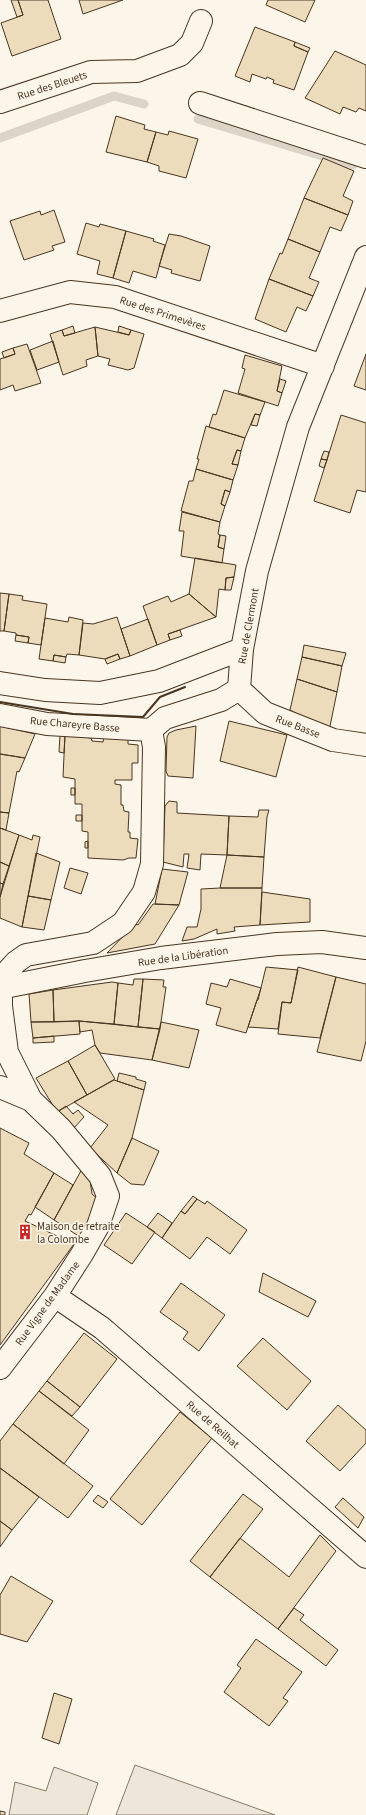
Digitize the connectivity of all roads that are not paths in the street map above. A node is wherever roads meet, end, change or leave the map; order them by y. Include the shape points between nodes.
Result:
1 (201, 20) dead end
2 (0, 102) edge
3 (200, 103) dead end
4 (366, 156) edge
5 (366, 257) edge
6 (0, 311) edge
7 (323, 366) junction
8 (242, 649) junction
9 (0, 683) edge
10 (239, 689) junction
11 (0, 716) edge
12 (151, 730) junction
13 (366, 745) edge
14 (366, 948) edge
15 (1, 987) edge
16 (0, 1087) edge
17 (31, 1100) junction
18 (55, 1296) junction
19 (0, 1368) edge
20 (366, 1557) edge

1 - 2 street, Rue des Bleuets via 192,43 180,55 137,71 91,72
3 - 4 street
5 - 7 street, Rue de Clermont
6 - 7 street, Rue des Primevères via 70,292 115,297
7 - 8 street, Rue de Clermont via 298,427 257,571
8 - 9 street via 159,681 100,693 45,690
8 - 10 street, Rue de Clermont
10 - 12 street via 221,700 165,718
10 - 13 street, Rue Basse via 265,713 333,740
11 - 12 street, Rue Chareyre Basse via 47,724
12 - 15 street via 154,747 152,864 144,892 123,923 93,943 26,955 6,973
14 - 15 street, Rue de la Libération via 322,942 277,944 161,958
15 - 17 street via 7,1052
16 - 17 street
17 - 18 street, Rue Vigne de Madame via 61,1129 100,1176 108,1196 98,1226
18 - 19 street, Rue Vigne de Madame
18 - 20 street, Rue de Reilhat via 102,1328

